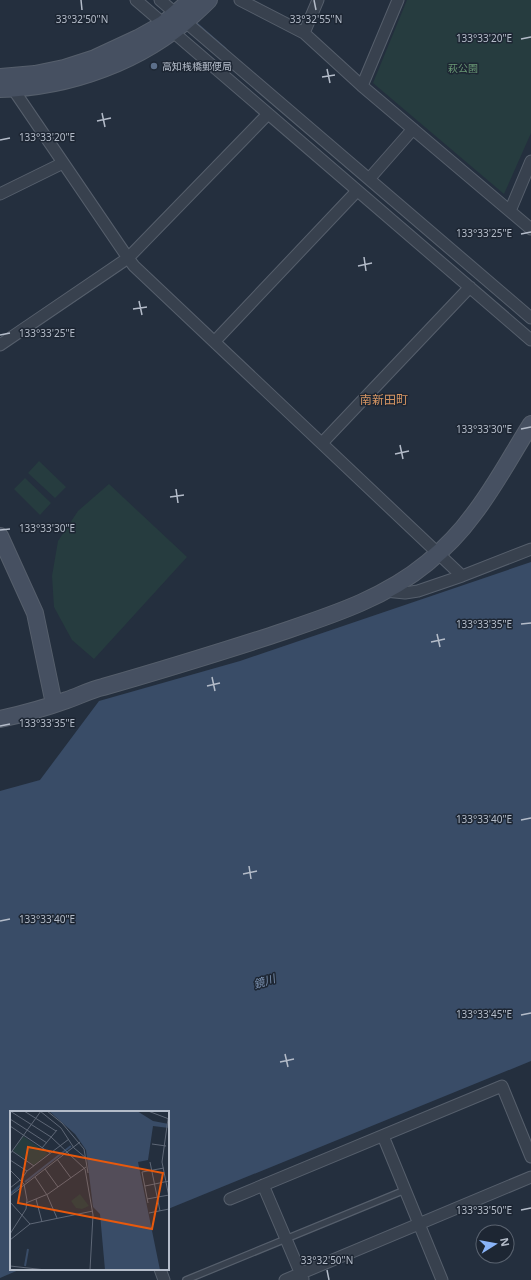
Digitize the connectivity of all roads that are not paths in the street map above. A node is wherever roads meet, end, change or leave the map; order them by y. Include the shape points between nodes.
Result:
1 (136, 0) edge
2 (160, 0) edge
3 (191, 0) edge
4 (209, 0) edge
5 (240, 0) edge
6 (318, 0) edge
7 (398, 0) edge
8 (180, 18) junction
9 (168, 28) junction
10 (304, 33) junction
11 (6, 83) edge
12 (362, 86) junction
13 (268, 114) junction
14 (413, 128) junction
15 (531, 161) edge
16 (63, 163) junction
17 (369, 179) junction
18 (357, 191) junction
19 (0, 194) edge
20 (510, 211) junction
21 (531, 229) edge
22 (128, 258) junction
23 (470, 287) junction
24 (531, 318) edge
25 (531, 340) edge
26 (215, 341) junction
27 (0, 345) edge
28 (531, 424) edge
29 (322, 443) junction
30 (0, 536) edge
31 (531, 549) edge
32 (438, 553) junction
33 (462, 576) junction
34 (385, 591) junction
35 (54, 704) junction
36 (0, 719) edge
37 (383, 1136) junction
38 (531, 1157) edge
39 (531, 1177) edge
40 (263, 1185) junction
41 (405, 1190) junction
42 (230, 1199) dead end
43 (419, 1224) junction
44 (286, 1239) junction
45 (160, 1270) edge
46 (302, 1277) edge
47 (164, 1280) edge
48 (186, 1280) edge
49 (285, 1280) edge
50 (442, 1280) edge

1 - 9 street
2 - 8 street
3 - 8 street
4 - 8 street
5 - 10 street
6 - 10 street
7 - 12 street
8 - 9 street
8 - 17 street
9 - 11 street via 144,50 100,71 46,85
9 - 13 street
10 - 12 street
11 - 16 street
12 - 14 street
13 - 18 street
13 - 22 street
14 - 17 street
14 - 20 street
15 - 20 street
16 - 19 street
16 - 22 street
17 - 24 street
18 - 23 street
18 - 26 street
20 - 21 street
22 - 26 street
22 - 27 street
23 - 25 street
23 - 29 street
26 - 29 street
28 - 32 street via 475,514
29 - 32 street
30 - 35 street via 35,613
31 - 33 street
32 - 33 street
32 - 34 street
33 - 34 street via 418,591
34 - 35 street via 323,618 190,662 91,690
35 - 36 street
37 - 38 street via 502,1086
37 - 40 street
37 - 41 street
39 - 43 street
40 - 42 street
40 - 44 street
41 - 43 street
41 - 44 lane
43 - 46 street
43 - 50 street
44 - 46 street
44 - 48 lane
45 - 47 street
46 - 49 street

